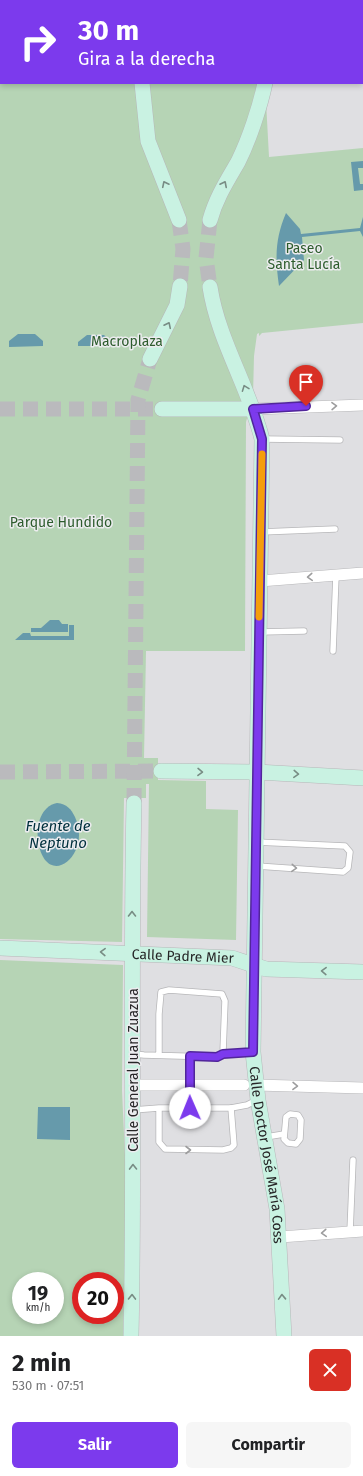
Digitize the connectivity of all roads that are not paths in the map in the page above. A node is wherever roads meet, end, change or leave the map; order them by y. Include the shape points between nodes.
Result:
1 (142, 84) edge
2 (265, 84) edge
3 (179, 220) tunnel mouth
4 (210, 220) tunnel mouth
5 (180, 286) tunnel mouth
6 (210, 287) tunnel mouth
7 (150, 359) tunnel mouth
8 (363, 405) edge
9 (162, 409) tunnel mouth
10 (253, 409) junction
11 (262, 439) junction
12 (340, 440) dead end
13 (335, 529) dead end
14 (261, 532) junction
15 (363, 573) edge
16 (336, 575) junction
17 (260, 581) junction
18 (304, 631) dead end
19 (259, 632) junction
20 (333, 652) dead end
21 (161, 771) tunnel mouth
22 (257, 772) junction
23 (363, 778) edge
24 (134, 803) tunnel mouth
25 (256, 842) junction
26 (255, 866) junction
27 (0, 948) edge
28 (132, 953) junction
29 (253, 964) junction
30 (363, 972) edge
31 (253, 1052) junction
32 (132, 1054) junction
33 (223, 1054) junction
34 (159, 1055) junction
35 (190, 1056) junction
36 (140, 1085) dead end
37 (190, 1085) junction
38 (250, 1085) junction
39 (363, 1088) edge
40 (258, 1100) junction
41 (159, 1108) junction
42 (190, 1108) junction
43 (231, 1108) junction
44 (133, 1110) junction
45 (284, 1134) junction
46 (265, 1137) junction
47 (353, 1160) dead end
48 (363, 1231) edge
49 (350, 1232) junction
50 (280, 1237) junction
51 (131, 1336) edge
52 (284, 1336) edge

3 -> 1 street via 148,141
4 -> 2 street via 214,205 238,161 251,129
7 -> 5 street via 177,305
10 -> 6 street, Calle Doctor José María Coss via 217,321
10 -> 8 street
9 - 10 street
10 - 11 street, Calle Doctor José María Coss
11 - 12 lane
11 - 14 street, Calle Doctor José María Coss
13 - 14 lane
14 - 17 street, Calle Doctor José María Coss
15 - 16 street
16 -> 17 street
16 - 20 lane
17 - 19 street, Calle Doctor José María Coss
18 - 19 lane
19 - 22 street, Calle Doctor José María Coss
21 -> 22 street
22 -> 23 street
22 - 25 street, Calle Doctor José María Coss
28 -> 24 street, Calle General Juan Zuazua
25 - 26 street, Calle Doctor José María Coss
26 -> 25 lane via 343,872 348,868 350,852 345,846
26 - 29 street, Calle Doctor José María Coss
28 -> 27 street, Calle Padre Mier
28 - 29 street, Calle Padre Mier via 232,958
28 - 32 street, Calle General Juan Zuazua
30 -> 29 street, Calle Padre Mier via 266,969
29 - 31 street, Calle Doctor José María Coss
31 - 33 lane
31 - 38 street, Calle Doctor José María Coss
32 - 34 lane
32 - 44 street, Calle General Juan Zuazua
33 - 34 lane via 224,995 169,990 161,994
33 - 35 lane via 217,1057
34 - 35 lane
35 - 37 lane
36 - 37 street
37 - 38 street
37 - 42 lane
38 -> 39 street
38 - 40 street, Calle Doctor José María Coss
40 - 43 lane via 247,1106
40 - 46 street, Calle Doctor José María Coss
41 - 42 lane
41 -> 43 lane via 160,1144 165,1149 173,1150 223,1150 233,1147 235,1142
41 - 44 lane
42 - 43 lane
51 -> 44 street, Calle General Juan Zuazua
45 - 45 lane via 284,1139 288,1143 296,1144 300,1141 299,1116 287,1115
45 - 46 lane
46 - 50 street, Calle Doctor José María Coss
47 - 49 lane
48 - 49 street
49 -> 50 street
52 -> 50 street, Calle Doctor José María Coss

